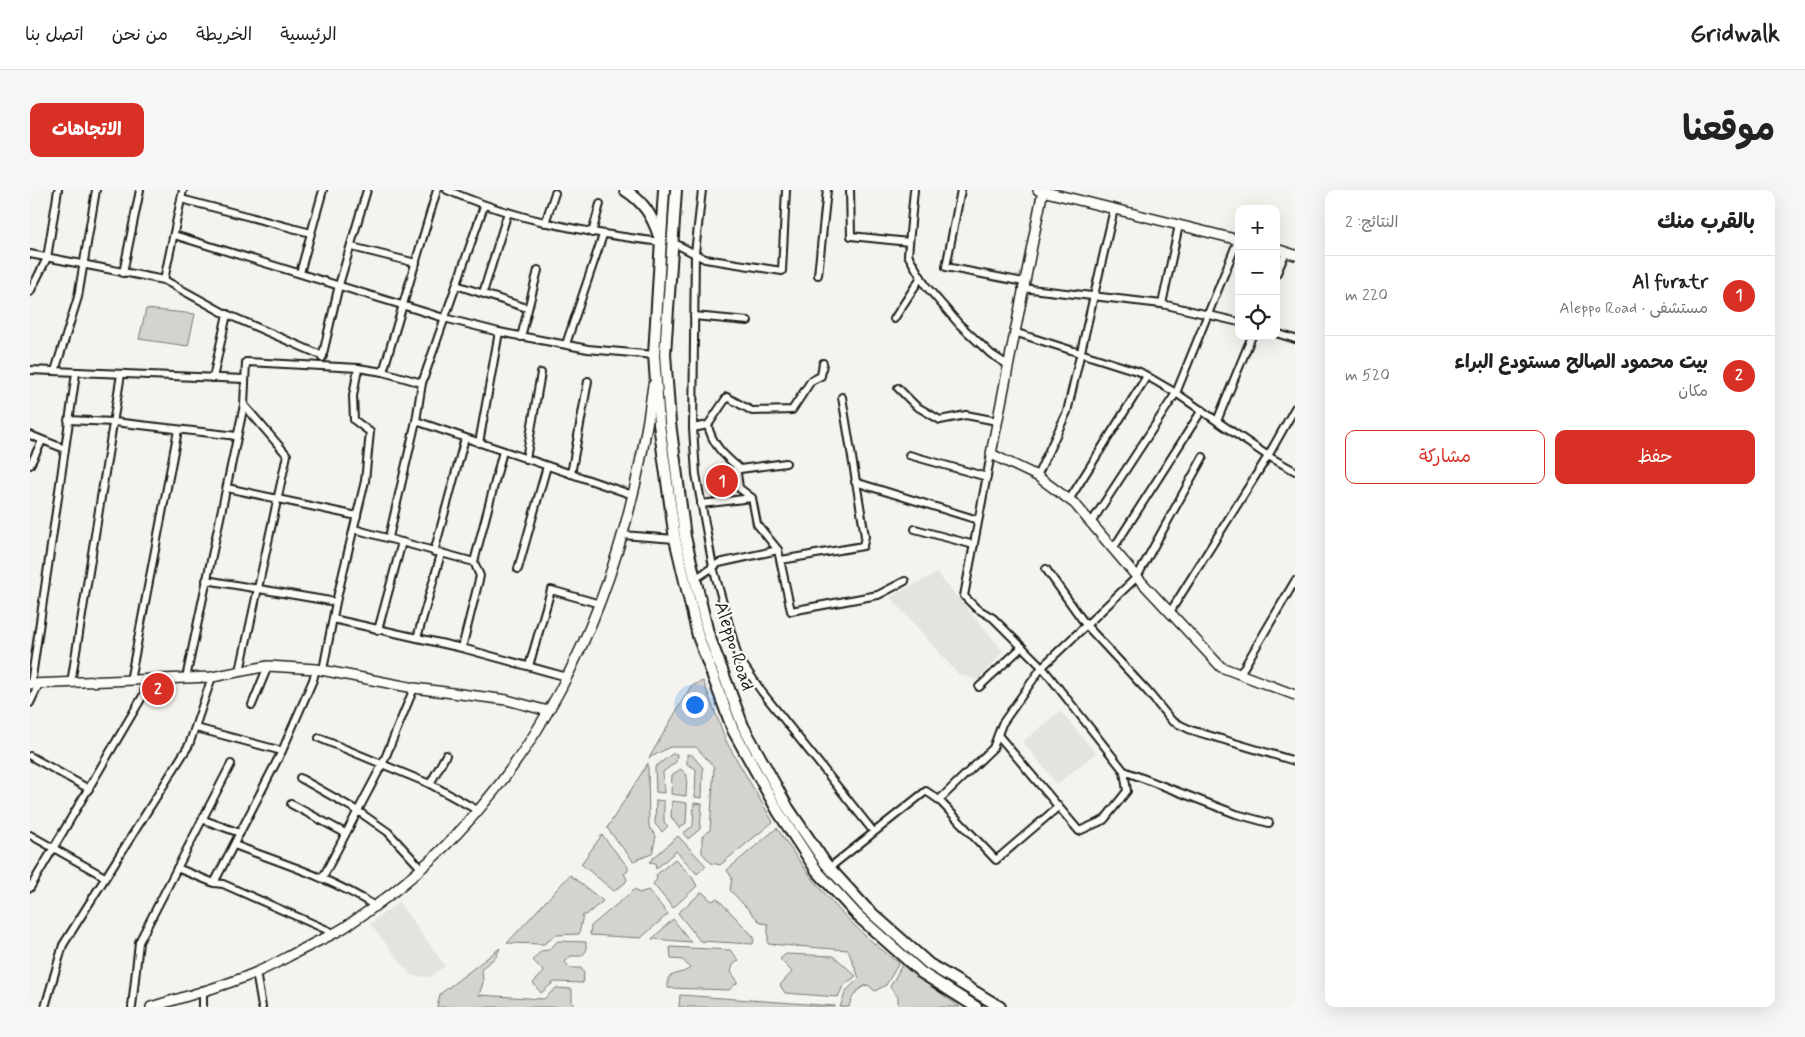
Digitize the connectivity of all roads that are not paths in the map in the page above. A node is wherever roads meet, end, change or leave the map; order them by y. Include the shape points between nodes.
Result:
1 (58, 190) edge
2 (96, 190) edge
3 (140, 190) edge
4 (183, 190) edge
5 (323, 190) edge
6 (367, 190) edge
7 (437, 190) edge
8 (448, 190) edge
9 (626, 190) edge
10 (664, 190) edge
11 (676, 190) edge
12 (702, 190) edge
13 (786, 190) edge
14 (827, 190) edge
15 (850, 190) edge
16 (914, 190) edge
17 (961, 190) edge
18 (1041, 190) edge
19 (555, 193) dead end
20 (181, 199) junction
21 (600, 204) dead end
22 (484, 206) junction
23 (1114, 209) junction
24 (508, 212) junction
25 (545, 223) junction
26 (1179, 225) junction
27 (592, 233) junction
28 (311, 234) junction
29 (174, 235) junction
30 (603, 235) junction
31 (1235, 239) edge
32 (661, 242) junction
33 (672, 242) junction
34 (909, 242) junction
35 (352, 247) junction
36 (1235, 248) edge
37 (1281, 250) edge
38 (694, 252) junction
39 (30, 254) edge
40 (1295, 254) edge
41 (47, 258) junction
42 (416, 263) junction
43 (83, 265) junction
44 (538, 270) dead end
45 (123, 273) junction
46 (300, 273) junction
47 (818, 275) dead end
48 (921, 277) junction
49 (164, 280) junction
50 (339, 285) junction
51 (456, 285) junction
52 (1023, 285) junction
53 (30, 292) edge
54 (483, 293) junction
55 (1094, 296) junction
56 (1162, 304) junction
57 (403, 305) junction
58 (528, 308) junction
59 (227, 314) junction
60 (1209, 315) junction
61 (694, 316) junction
62 (444, 318) junction
63 (894, 319) dead end
64 (748, 321) dead end
65 (1235, 321) edge
66 (499, 332) junction
67 (1014, 332) junction
68 (1280, 334) edge
69 (521, 337) junction
70 (1250, 340) edge
71 (1295, 340) edge
72 (566, 344) junction
73 (1081, 352) junction
74 (654, 354) junction
75 (323, 356) junction
76 (823, 363) dead end
77 (1008, 365) junction
78 (321, 366) junction
79 (358, 368) junction
80 (30, 370) edge
81 (55, 371) junction
82 (383, 372) junction
83 (655, 372) junction
84 (76, 373) junction
85 (541, 373) dead end
86 (121, 374) junction
87 (1147, 376) junction
88 (213, 378) junction
89 (244, 378) junction
90 (588, 381) dead end
91 (422, 383) junction
92 (898, 388) dead end
93 (1176, 393) junction
94 (842, 397) dead end
95 (244, 405) junction
96 (1295, 408) edge
97 (1202, 410) junction
98 (68, 420) junction
99 (416, 421) junction
100 (997, 421) junction
101 (1217, 421) junction
102 (114, 422) junction
103 (708, 425) junction
104 (693, 428) junction
105 (178, 430) junction
106 (30, 435) edge
107 (237, 436) junction
108 (465, 438) junction
109 (42, 441) junction
110 (479, 443) junction
111 (65, 449) junction
112 (503, 451) junction
113 (991, 454) junction
114 (909, 455) dead end
115 (1268, 456) junction
116 (1203, 457) dead end
117 (526, 459) junction
118 (786, 463) dead end
119 (30, 465) edge
120 (547, 466) junction
121 (736, 466) junction
122 (1295, 471) edge
123 (571, 474) junction
124 (1037, 476) junction
125 (986, 477) junction
126 (855, 482) junction
127 (227, 488) junction
128 (633, 495) junction
129 (279, 498) junction
130 (752, 498) junction
131 (1069, 500) junction
132 (701, 504) junction
133 (357, 516) junction
134 (978, 520) junction
135 (1091, 523) junction
136 (354, 529) junction
137 (915, 529) dead end
138 (622, 535) junction
139 (389, 537) junction
140 (675, 540) junction
141 (402, 542) junction
142 (974, 545) junction
143 (1113, 549) junction
144 (778, 550) junction
145 (434, 552) junction
146 (441, 554) junction
147 (780, 560) junction
148 (474, 562) junction
149 (713, 567) junction
150 (1046, 569) dead end
151 (518, 570) dead end
152 (1138, 577) junction
153 (206, 580) junction
154 (695, 580) junction
155 (1295, 580) edge
156 (905, 581) dead end
157 (257, 588) junction
158 (336, 602) junction
159 (600, 604) junction
160 (1170, 612) junction
161 (333, 618) junction
162 (1086, 625) junction
163 (378, 630) junction
164 (417, 638) junction
165 (1022, 647) junction
166 (462, 648) junction
167 (268, 666) junction
168 (529, 666) junction
169 (1042, 667) junction
170 (319, 669) junction
171 (240, 672) junction
172 (1240, 674) junction
173 (212, 677) junction
174 (567, 677) junction
175 (186, 678) junction
176 (146, 680) junction
177 (130, 681) junction
178 (71, 683) junction
179 (33, 684) edge
180 (979, 687) dead end
181 (414, 688) junction
182 (1295, 695) edge
183 (30, 703) edge
184 (252, 705) dead end
185 (548, 711) junction
186 (196, 728) junction
187 (998, 735) junction
188 (319, 738) dead end
189 (282, 751) junction
190 (446, 755) dead end
191 (30, 756) edge
192 (1295, 761) edge
193 (383, 763) junction
194 (231, 764) dead end
195 (1124, 771) junction
196 (300, 778) dead end
197 (430, 784) junction
198 (89, 788) junction
199 (939, 800) junction
200 (292, 804) dead end
201 (1058, 807) junction
202 (477, 810) junction
203 (358, 811) junction
204 (204, 820) junction
205 (1269, 823) dead end
206 (873, 831) junction
207 (240, 833) junction
208 (345, 833) junction
209 (30, 835) edge
210 (234, 845) junction
211 (53, 848) junction
212 (177, 868) junction
213 (421, 868) junction
214 (829, 868) junction
215 (104, 877) junction
216 (322, 877) junction
217 (214, 883) junction
218 (30, 888) edge
219 (375, 906) junction
220 (334, 932) junction
221 (256, 972) junction
222 (203, 990) junction
223 (44, 1007) edge
224 (132, 1007) edge
225 (151, 1007) edge
226 (203, 1007) edge
227 (262, 1007) edge
228 (976, 1007) edge
229 (1000, 1007) edge

1 - 41 street
2 - 43 street
3 - 45 street
4 - 20 street
5 - 28 street
6 - 35 street
7 - 42 street
8 - 22 street
9 - 32 main road via 652,215
10 - 32 main road, Aleppo Road
11 - 33 main road, Aleppo Road
12 - 38 street
13 - 38 street via 782,270 705,259
14 - 47 street
15 - 34 street via 851,236
16 - 34 street
17 - 52 street via 946,267
18 - 23 street
18 - 52 street
19 - 25 street
20 - 28 street
20 - 29 street
21 - 27 street
22 - 24 street
22 - 51 street
23 - 26 street
23 - 55 street
24 - 25 street
24 - 54 street
25 - 27 street
26 - 31 street
26 - 56 street
27 - 30 street
28 - 46 street
29 - 46 street
29 - 49 street
30 - 32 street
30 - 72 street
32 - 74 main road, Aleppo Road
33 - 38 street
33 - 154 main road, Aleppo Road via 665,354 670,423
34 - 48 street via 908,255
35 - 42 street
35 - 50 street
36 - 60 street
37 - 40 street
38 - 61 street
39 - 41 street
41 - 43 street
41 - 53 street
42 - 57 street
43 - 45 street
43 - 81 street via 78,297
44 - 58 street
45 - 49 street
46 - 50 street
48 - 63 street
48 - 77 street via 960,324 991,354
49 - 59 street
50 - 57 street
50 - 75 street
51 - 54 street
51 - 62 street
52 - 55 street
52 - 67 street
54 - 58 street
55 - 56 street
55 - 73 street
56 - 60 street
57 - 62 street
57 - 82 street
58 - 69 street
59 - 75 street
59 - 88 street
60 - 65 street
60 - 93 street
61 - 64 street
61 - 104 street
62 - 66 street
62 - 91 street
66 - 69 street
66 - 110 street
67 - 73 street
67 - 77 street
68 - 71 street
69 - 72 street
70 - 101 street
72 - 74 street
73 - 87 street
73 - 124 street via 1067,412
74 - 83 main road, Aleppo Road
75 - 78 street
76 - 103 street via 821,376 812,381 792,410 752,411 727,397
77 - 100 street
78 - 79 street
78 - 89 street via 246,362
79 - 82 street
79 - 133 street via 354,420 370,432 366,481
80 - 81 street
81 - 84 street
82 - 91 street
83 - 128 street via 648,426
83 - 140 main road, Aleppo Road
84 - 86 street
84 - 98 street
85 - 117 street
86 - 88 street
86 - 102 street
87 - 93 street
87 - 131 street
88 - 89 street
89 - 95 street
90 - 123 street
91 - 99 street
92 - 100 street via 916,406 940,420 966,415
93 - 97 street
93 - 135 street
94 - 126 street
95 - 107 street
95 - 129 street via 287,454
96 - 115 street
97 - 101 street
97 - 143 street
98 - 102 street
98 - 111 street
99 - 108 street
99 - 139 street
100 - 113 street
101 - 115 street
102 - 105 street
102 - 178 street
103 - 104 street
103 - 121 street via 711,439
104 - 132 street
105 - 107 street
105 - 177 street
106 - 109 street
107 - 127 street
108 - 110 street
108 - 145 street
109 - 111 street
109 - 119 street
110 - 112 street
111 - 179 street
112 - 117 street
112 - 148 street
113 - 124 street
113 - 125 street
114 - 125 street
115 - 122 street
115 - 160 street
116 - 152 street
117 - 120 street
118 - 121 street via 740,469
120 - 123 street
120 - 151 street
121 - 130 street via 739,488
123 - 128 street
124 - 131 street
125 - 134 street
126 - 134 street
126 - 147 street via 866,536 863,546
127 - 129 street
127 - 153 street
128 - 138 street
129 - 133 street
129 - 157 street
130 - 132 street
130 - 144 street via 757,524
131 - 135 street
132 - 149 street
133 - 136 street
134 - 142 street
135 - 143 street
136 - 139 street
136 - 158 street
137 - 142 street
138 - 140 street
138 - 159 street
139 - 141 street
140 - 228 main road, Aleppo Road via 698,636 733,730 779,813 817,871 858,916 922,973
141 - 145 street
141 - 163 street
142 - 165 street via 964,596 993,618
143 - 152 street
144 - 147 street
144 - 149 street
145 - 146 street
146 - 148 street
146 - 164 street
147 - 156 street via 791,611 878,596
148 - 166 street via 480,576
149 - 154 street
149 - 206 street via 738,657
150 - 162 street
152 - 160 street
152 - 162 street
153 - 157 street
153 - 175 street
154 - 214 main road, Aleppo Road via 708,633 743,726 788,808
155 - 172 street
157 - 158 street
157 - 171 street
158 - 161 street
159 - 168 street via 551,590
159 - 174 street
160 - 172 street via 1221,667
161 - 163 street
161 - 170 street
162 - 169 street
162 - 192 street via 1172,721 1191,730
163 - 164 street
164 - 166 street
165 - 169 street
165 - 180 street
166 - 168 street
167 - 170 street
167 - 171 street
167 - 184 street
168 - 174 street
169 - 187 street via 1002,724
169 - 195 street
170 - 181 street
170 - 189 street
171 - 173 street
172 - 182 street
173 - 175 street
173 - 186 street
174 - 185 street
175 - 176 street
176 - 177 street
176 - 198 street via 144,694
177 - 178 street
178 - 179 street
179 - 183 street
181 - 185 street via 507,700
181 - 193 street
185 - 202 street via 526,750
186 - 189 street
186 - 215 street via 189,745
187 - 199 street via 993,748
187 - 201 street
188 - 193 street
189 - 207 street
190 - 197 street
191 - 198 street
193 - 197 street
193 - 203 street
194 - 204 street
195 - 201 street via 1127,791 1104,820 1079,831
195 - 205 street via 1236,814
196 - 203 street
197 - 202 street
198 - 211 street
199 - 201 street via 996,860
199 - 206 street via 926,791
200 - 208 street
202 - 213 street
203 - 208 street
203 - 213 street via 388,832
204 - 207 street
204 - 212 street
206 - 214 street
207 - 210 street
208 - 216 street
209 - 211 street
210 - 216 street
210 - 217 street
211 - 215 street
211 - 218 street
212 - 217 street
212 - 224 street via 140,942
213 - 219 street
214 - 229 main road, Aleppo Road via 866,908 929,964
215 - 223 street via 63,945
216 - 219 street
217 - 220 street
219 - 220 street
220 - 221 street
221 - 222 street
221 - 227 street
222 - 225 street
222 - 226 street

